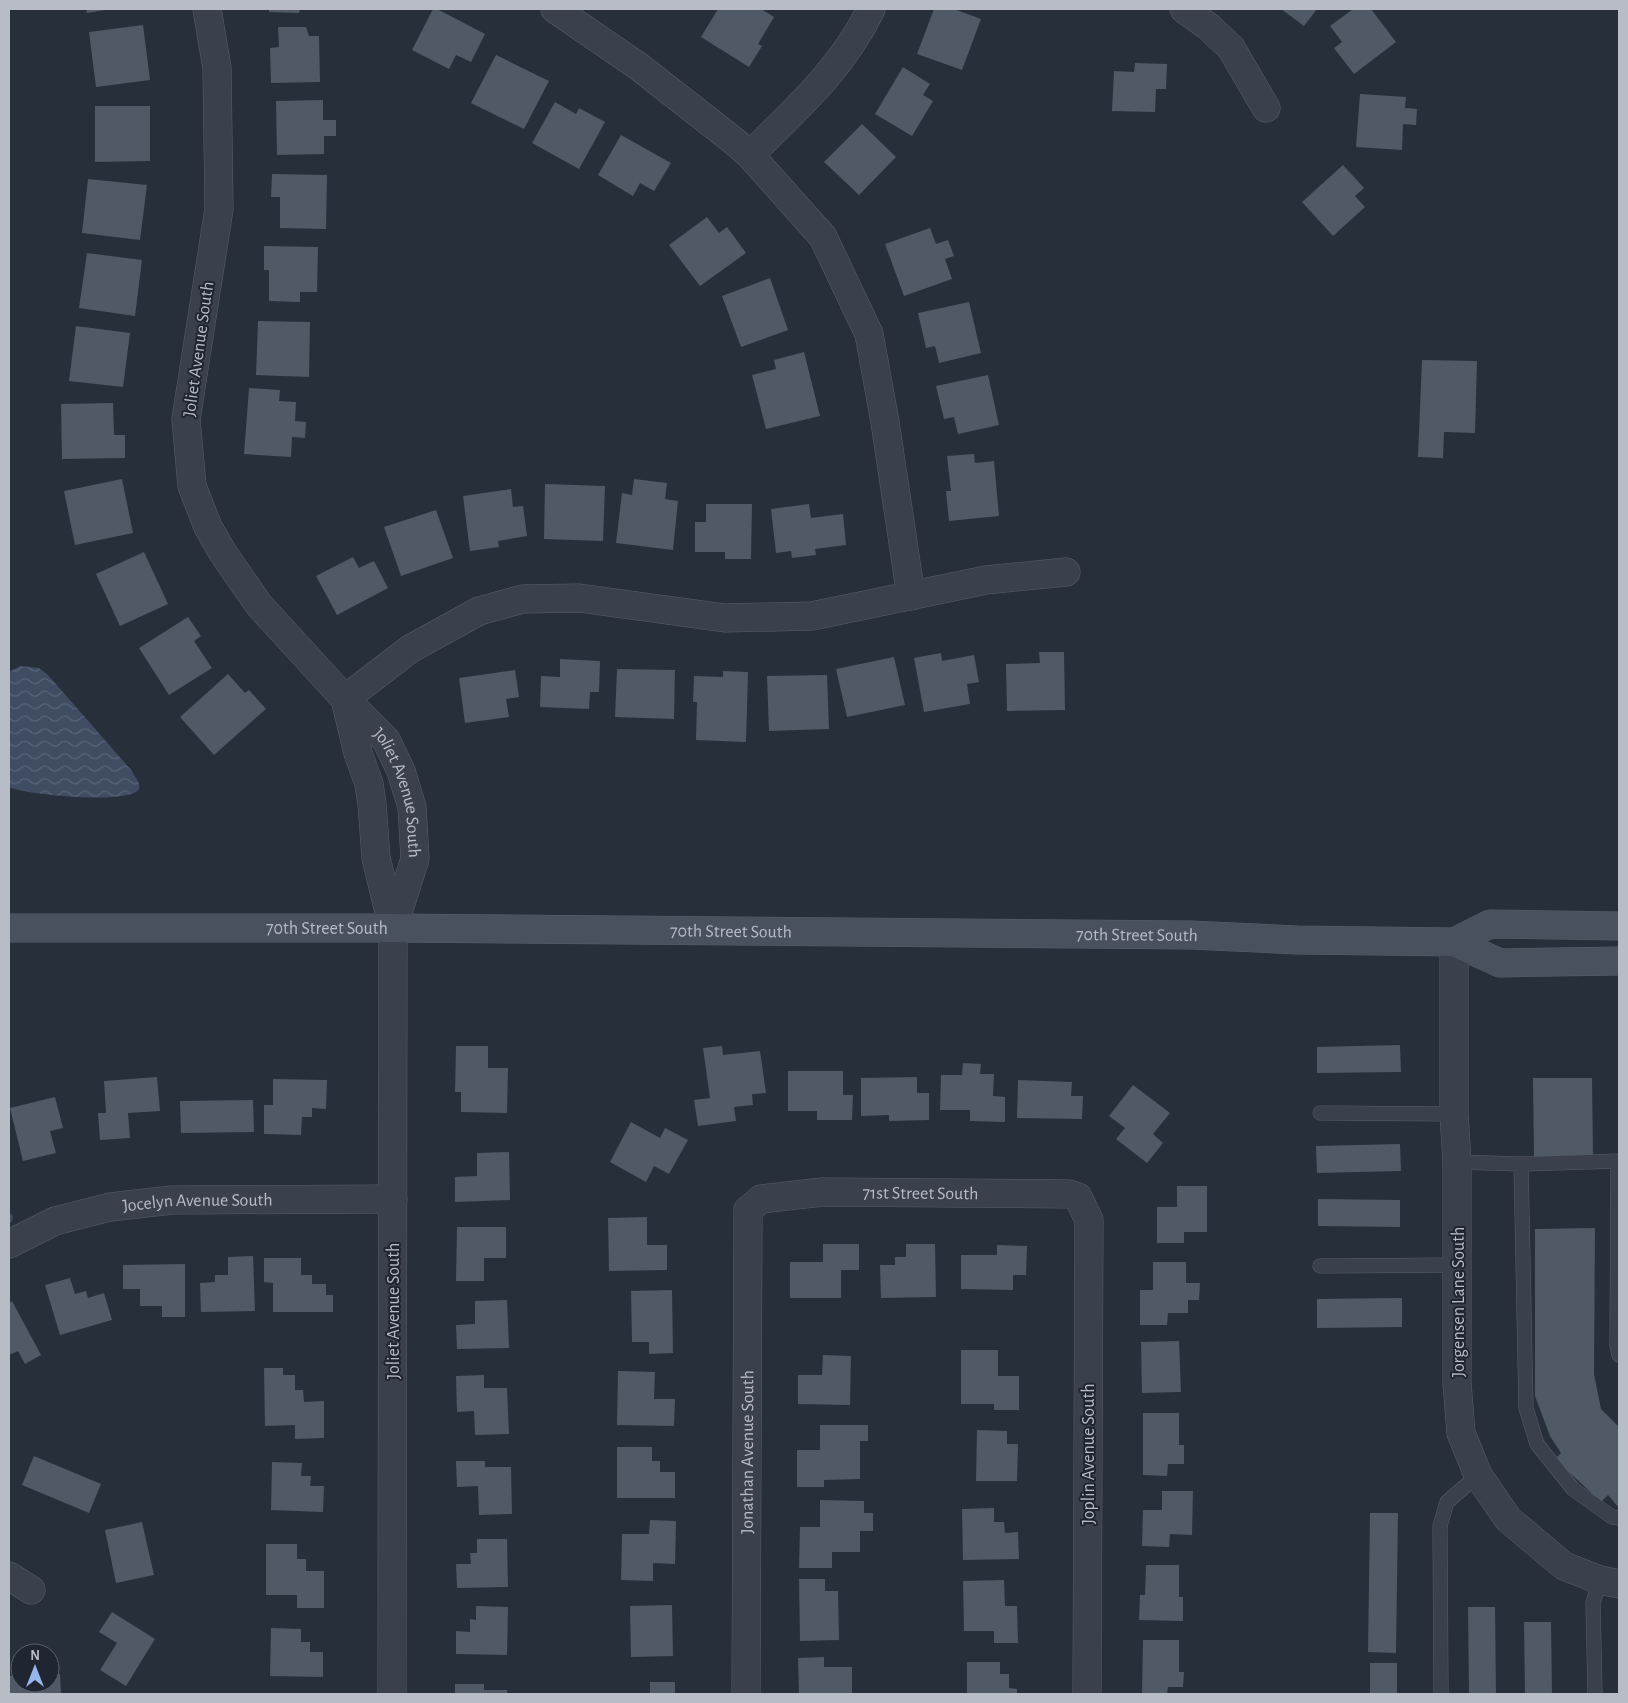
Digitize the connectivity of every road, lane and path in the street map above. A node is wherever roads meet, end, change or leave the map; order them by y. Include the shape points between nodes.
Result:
1 (207, 9) edge
2 (555, 9) edge
3 (871, 9) edge
4 (1184, 9) edge
5 (1266, 108) dead end
6 (750, 155) junction
7 (1066, 572) dead end
8 (911, 596) junction
9 (345, 699) junction
10 (1619, 926) edge
11 (9, 928) edge
12 (393, 928) junction
13 (1454, 942) junction
14 (1619, 961) edge
15 (1320, 1113) dead end
16 (1454, 1114) junction
17 (1458, 1162) junction
18 (1619, 1162) edge
19 (1521, 1164) junction
20 (393, 1198) junction
21 (748, 1210) joint
22 (1087, 1215) joint
23 (9, 1244) edge
24 (1458, 1265) junction
25 (1320, 1266) dead end
26 (1619, 1355) edge
27 (1478, 1475) junction
28 (1619, 1518) edge
29 (1609, 1582) edge
30 (392, 1694) edge
31 (746, 1694) edge
32 (1087, 1694) edge
33 (1441, 1694) edge
34 (1595, 1694) edge

1 - 9 street, Joliet Avenue South via 217,68 219,209 186,419 192,486 208,527 258,605
2 - 6 street via 638,66
3 - 6 street via 826,78
4 - 5 street via 1209,26 1231,48
6 - 8 street via 823,236 869,334
7 - 8 street via 986,580
8 - 9 street via 812,616 725,618 579,598 523,599 479,611 410,649
9 - 12 street, Joliet Avenue South via 369,784 376,858
9 - 12 street, Joliet Avenue South via 386,740 401,771 412,807 415,859
10 - 13 main road, 70th Street South via 1490,924
11 - 12 main road, 70th Street South
12 - 13 main road, 70th Street South via 1191,935
12 - 20 street, Joliet Avenue South
13 - 14 main road, 70th Street South via 1500,963
13 - 16 street, Jorgensen Lane South
15 - 16 lane
16 - 17 street, Jorgensen Lane South
17 - 19 lane
17 - 24 street, Jorgensen Lane South
18 - 19 lane
18 - 26 lane via 1616,1345
19 - 28 lane via 1526,1408 1537,1444 1574,1489 1612,1517
20 - 23 street, Jocelyn Avenue South via 172,1200 110,1207 55,1221
20 - 30 street, Joliet Avenue South
21 - 22 street, 71st Street South via 761,1199 822,1192 1069,1194 1078,1197
21 - 31 street, Jonathan Avenue South
22 - 32 street, Joplin Avenue South
24 - 25 lane
24 - 27 street, Jorgensen Lane South via 1457,1383 1462,1434
27 - 29 street, Jorgensen Lane South via 1508,1519 1564,1566
27 - 33 lane via 1447,1502 1440,1526
29 - 34 lane via 1593,1603

